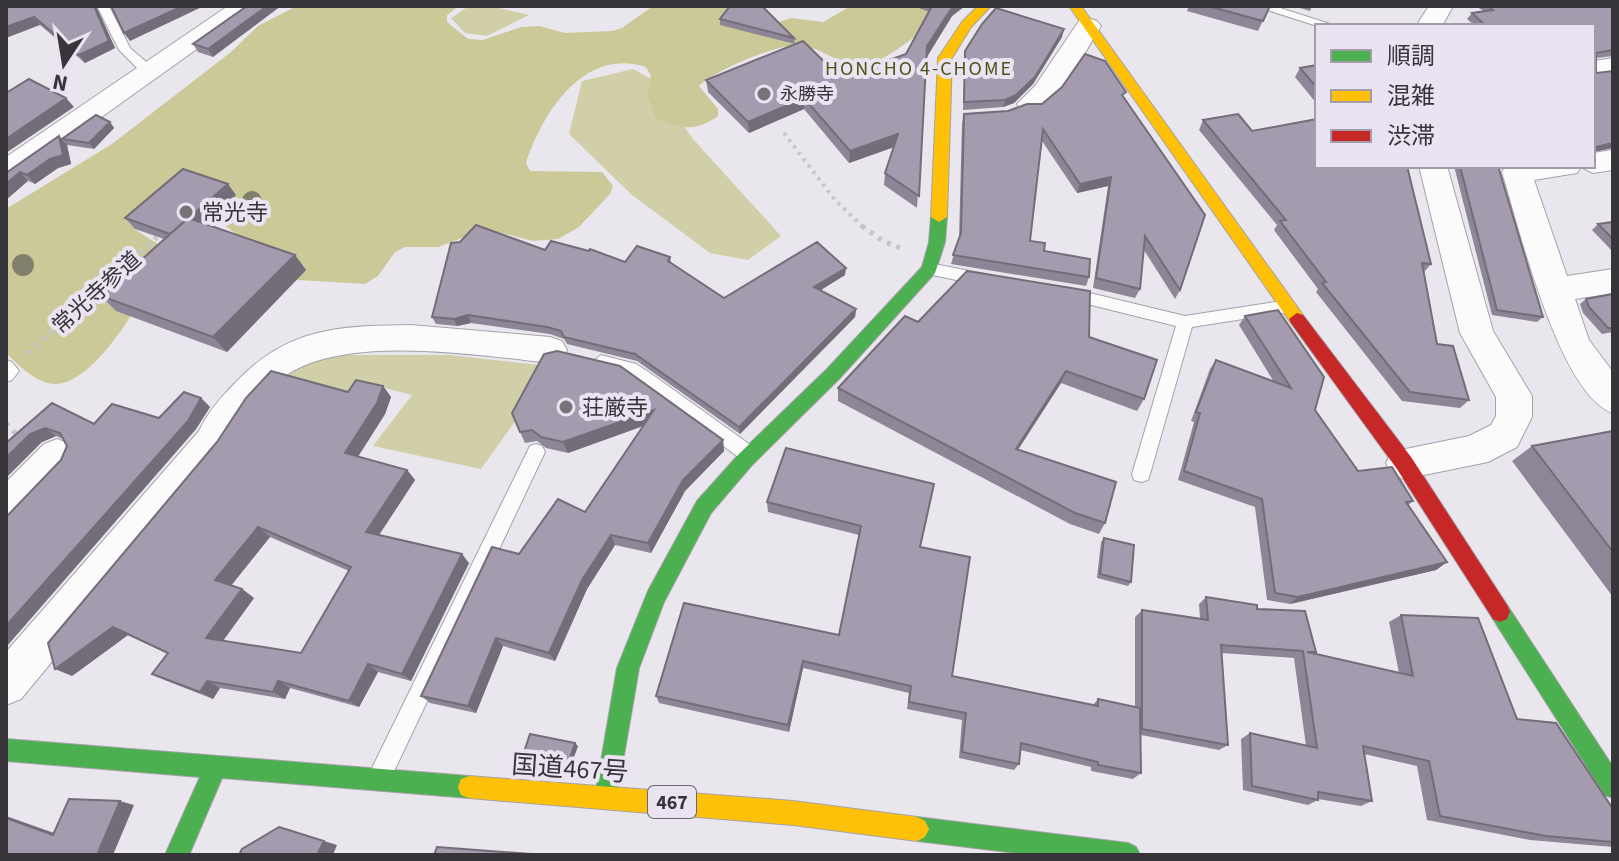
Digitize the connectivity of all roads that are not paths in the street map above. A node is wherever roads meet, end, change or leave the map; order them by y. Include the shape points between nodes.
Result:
1 (103, 6) edge
2 (245, 6) edge
3 (985, 6) edge
4 (1261, 6) edge
5 (1441, 6) edge
6 (1081, 16) edge
7 (1323, 24) edge
8 (1430, 24) edge
9 (147, 70) junction
10 (1026, 106) edge
11 (1434, 168) edge
12 (1550, 168) edge
13 (6, 171) edge
14 (931, 263) junction
15 (1613, 281) edge
16 (1002, 283) edge
17 (1044, 290) edge
18 (1556, 290) junction
19 (1288, 306) junction
20 (1185, 322) junction
21 (563, 354) joint
22 (6, 367) edge
23 (6, 375) edge
24 (1613, 399) edge
25 (536, 452) edge
26 (57, 455) road end
27 (750, 455) junction
28 (1404, 463) junction
29 (1141, 474) dead end
30 (6, 508) edge
31 (6, 684) edge
32 (6, 750) edge
33 (215, 768) junction
34 (377, 781) junction
35 (1613, 787) edge
36 (606, 796) junction
37 (177, 855) edge
38 (1128, 855) edge

1 - 9 lane via 125,50
2 - 9 street
3 - 14 main road via 945,58 948,117
4 - 7 lane
5 - 8 street
6 - 10 street via 1045,92
6 - 19 main road
9 - 13 street
11 - 28 street via 1477,333 1514,396 1514,417 1504,436 1475,451
12 - 18 street via 1517,172
14 - 16 lane
14 - 27 main road via 833,374
15 - 18 street
17 - 20 lane via 1086,295
18 - 24 street via 1574,345
19 - 20 lane
19 - 28 main road
20 - 29 lane
21 - 27 lane via 630,369
21 - 31 street via 445,338 367,340 302,352 279,362 219,424 213,440
22 - 23 lane
25 - 34 lane
26 - 30 street
27 - 36 main road via 704,507 655,598 628,668
28 - 35 main road
32 - 33 main road, 国道467号 / 467
33 - 34 main road, 国道467号 / 467
33 - 37 main road
34 - 36 main road, 国道467号 / 467
36 - 38 main road, 国道467号 / 467

